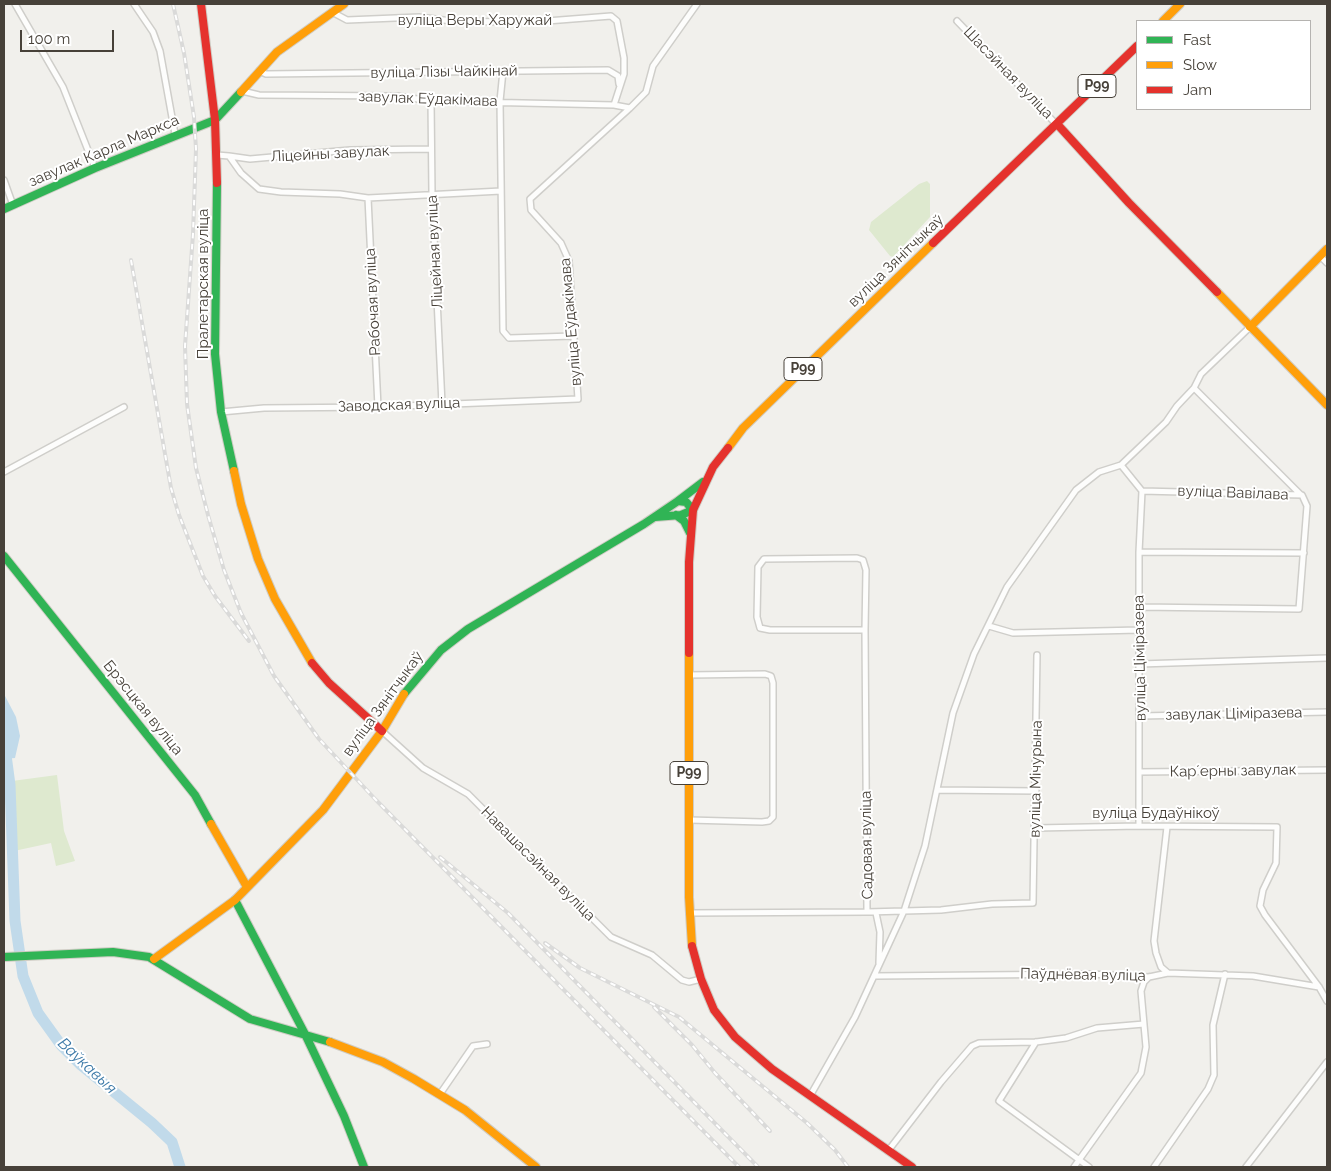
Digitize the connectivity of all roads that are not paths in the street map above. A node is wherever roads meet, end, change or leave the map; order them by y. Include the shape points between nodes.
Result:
1 (15, 4) edge
2 (134, 4) edge
3 (201, 4) edge
4 (344, 4) edge
5 (697, 4) edge
6 (1180, 4) edge
7 (332, 12) junction
8 (1163, 20) edge
9 (957, 22) dead end
10 (1136, 47) edge
11 (259, 71) junction
12 (503, 71) junction
13 (620, 84) junction
14 (242, 91) junction
15 (431, 101) junction
16 (500, 101) junction
17 (614, 104) junction
18 (630, 108) junction
19 (215, 120) junction
20 (1058, 125) junction
21 (175, 134) junction
22 (431, 149) junction
23 (217, 154) junction
24 (229, 156) junction
25 (95, 168) junction
26 (4, 180) edge
27 (501, 191) junction
28 (432, 194) junction
29 (368, 198) junction
30 (13, 205) junction
31 (4, 209) edge
32 (1327, 249) edge
33 (1320, 256) junction
34 (1327, 263) edge
35 (1250, 327) junction
36 (573, 336) junction
37 (1194, 388) junction
38 (578, 399) joint
39 (442, 404) junction
40 (1327, 405) edge
41 (124, 406) dead end
42 (378, 407) junction
43 (221, 412) junction
44 (1121, 465) junction
45 (4, 472) edge
46 (705, 481) junction
47 (1142, 491) junction
48 (1302, 495) junction
49 (678, 501) junction
50 (693, 510) junction
51 (676, 515) junction
52 (655, 517) junction
53 (690, 533) junction
54 (1140, 552) junction
55 (1304, 553) junction
56 (4, 556) edge
57 (1139, 607) junction
58 (989, 626) junction
59 (865, 630) junction
60 (1139, 630) junction
61 (1037, 655) dead end
62 (1327, 658) edge
63 (1140, 664) junction
64 (688, 675) junction
65 (1327, 712) edge
66 (1141, 716) junction
67 (382, 731) junction
68 (1327, 770) edge
69 (1140, 772) junction
70 (937, 790) junction
71 (1036, 791) junction
72 (689, 820) junction
73 (1139, 826) junction
74 (1167, 827) junction
75 (1036, 828) junction
76 (247, 887) junction
77 (235, 900) junction
78 (904, 911) junction
79 (867, 912) junction
80 (689, 913) junction
81 (876, 913) junction
82 (4, 957) edge
83 (154, 959) junction
84 (879, 966) junction
85 (1168, 973) junction
86 (1225, 974) junction
87 (875, 976) junction
88 (1149, 977) junction
89 (701, 979) junction
90 (1319, 987) junction
91 (1327, 1001) edge
92 (1144, 1024) junction
93 (305, 1034) junction
94 (1036, 1042) junction
95 (487, 1044) dead end
96 (1327, 1062) edge
97 (440, 1094) junction
98 (810, 1096) junction
99 (888, 1151) junction
100 (1079, 1161) junction
101 (364, 1167) edge
102 (536, 1167) edge
103 (912, 1167) edge
104 (1074, 1167) edge
105 (1089, 1167) edge
106 (1154, 1167) edge
107 (1246, 1167) edge

1 - 25 street via 63,87
2 - 21 street via 153,32 160,52
3 - 19 main road, Пралетарская вуліца
4 - 7 main road
5 - 18 street via 653,66 646,92
6 - 8 main road
7 - 11 main road via 277,52
7 - 13 street, вуліца Веры Харужай via 347,20 419,17 460,22 611,16 618,21 624,58
9 - 20 street, Шасэйная вуліца
10 - 20 main road, вуліца Зянітчыкаў / Р99
11 - 12 street, вуліца Лізы Чайкінай via 266,74
11 - 14 main road
12 - 13 street, вуліца Лізы Чайкінай via 608,70 618,76
12 - 16 street
13 - 17 street
14 - 15 street, завулак Еўдакімава via 259,96 397,96
14 - 19 main road
15 - 16 street, завулак Еўдакімава
15 - 22 street, Ліцейная вуліца
16 - 17 street, завулак Еўдакімава
16 - 27 street
17 - 18 street
18 - 36 street, вуліца Еўдакімава via 530,199 531,210 561,242 567,256
19 - 21 main road, завулак Карла Маркса
19 - 23 main road, Пралетарская вуліца
20 - 35 main road
20 - 46 main road, вуліца Зянітчыкаў / Р99 via 743,428
21 - 25 main road, завулак Карла Маркса
22 - 24 street, Ліцейны завулак via 350,150 250,159
22 - 28 street, Ліцейная вуліца
23 - 24 street, Ліцейны завулак
23 - 43 main road, Пралетарская вуліца via 214,319
24 - 29 street via 241,173 259,189
25 - 30 main road, завулак Карла Маркса
26 - 30 street
27 - 28 street
27 - 36 street via 503,331 509,338
28 - 29 street
28 - 39 street, Ліцейная вуліца
29 - 42 street, Рабочая вуліца
30 - 31 main road, завулак Карла Маркса
32 - 33 main road
33 - 34 street
33 - 35 main road
35 - 37 street via 1201,374
35 - 40 main road
36 - 38 street, вуліца Еўдакімава
37 - 44 street via 1166,422
37 - 48 street
38 - 39 street, Заводская вуліца
39 - 42 street, Заводская вуліца
41 - 45 street
42 - 43 street, Заводская вуліца via 264,408
43 - 67 main road, Пралетарская вуліца via 242,504 258,559 275,599 314,665
44 - 47 street
44 - 58 street via 1099,472 1076,490 1007,587
46 - 49 main road, вуліца Зянітчыкаў
46 - 50 main road, вуліца Зянітчыкаў / Р99
47 - 48 street, вуліца Вавілава
47 - 54 street, вуліца Ціміразева
48 - 55 street, вуліца Вавілава via 1307,506
49 - 50 main road via 686,502
49 - 52 main road, вуліца Зянітчыкаў
50 - 51 main road
50 - 53 main road, вуліца Зянітчыкаў / Р99
51 - 52 main road
51 - 53 main road via 684,521
52 - 67 main road, вуліца Зянітчыкаў via 449,642 416,678
53 - 64 main road, Р99
54 - 55 street
54 - 57 street, вуліца Ціміразева
55 - 57 street, вуліца Вавілава via 1299,609
56 - 76 main road, Брэсцкая вуліца via 195,795
57 - 60 street, вуліца Ціміразева
58 - 60 street via 1013,633
58 - 70 street via 974,654 953,713
59 - 59 street, Садовая вуліца via 866,570 863,560 764,559 758,568 757,617 760,628
59 - 79 street, Садовая вуліца
60 - 63 street, вуліца Ціміразева
61 - 71 street, вуліца Мічурына
62 - 63 street
63 - 66 street, вуліца Ціміразева
64 - 72 main road, Р99
64 - 72 street via 766,674 771,676 773,693 773,817 762,822
65 - 66 street, завулак Ціміразева
66 - 69 street, вуліца Ціміразева
67 - 76 main road, вуліца Зянітчыкаў via 323,810
67 - 89 street, Навашасэйная вуліца via 423,768 468,794 611,937 652,955 682,980
68 - 69 street, Карʼерны завулак
69 - 73 street, вуліца Ціміразева
70 - 71 street
70 - 78 street via 925,846
71 - 75 street, вуліца Мічурына
72 - 80 main road, Р99
73 - 74 street, вуліца Будаўнікоў
73 - 75 street, вуліца Будаўнікоў
74 - 85 street via 1154,941 1161,966
74 - 90 street, вуліца Будаўнікоў via 1277,827 1276,863 1263,890 1260,906
75 - 78 street, вуліца Мічурына via 1033,903
76 - 77 main road, вуліца Зянітчыкаў
77 - 83 main road, вуліца Зянітчыкаў
77 - 93 main road
78 - 81 street
78 - 84 street
79 - 80 street, Садовая вуліца
79 - 81 street
80 - 89 main road, Р99
81 - 84 street via 880,932
82 - 83 main road via 113,952
83 - 93 main road via 250,1020
84 - 87 street
85 - 86 street, Паўднёвая вуліца
85 - 88 street, Паўднёвая вуліца
86 - 90 street, Паўднёвая вуліца
86 - 106 street via 1213,1025 1214,1075 1208,1089
87 - 88 street, Паўднёвая вуліца via 1090,974
87 - 98 street via 856,1017
88 - 92 street via 1141,991
89 - 98 main road, Р99 via 714,1010 735,1037
90 - 91 street
92 - 94 street via 1097,1028 1066,1038
92 - 100 street via 1146,1047 1141,1072
93 - 97 main road via 383,1062
93 - 101 main road
94 - 99 street via 979,1043 972,1046
94 - 100 street via 999,1101
95 - 97 street via 473,1046
96 - 107 street
97 - 102 main road via 493,1130
98 - 99 main road, Р99
99 - 103 main road, Р99
100 - 104 street
100 - 105 street

